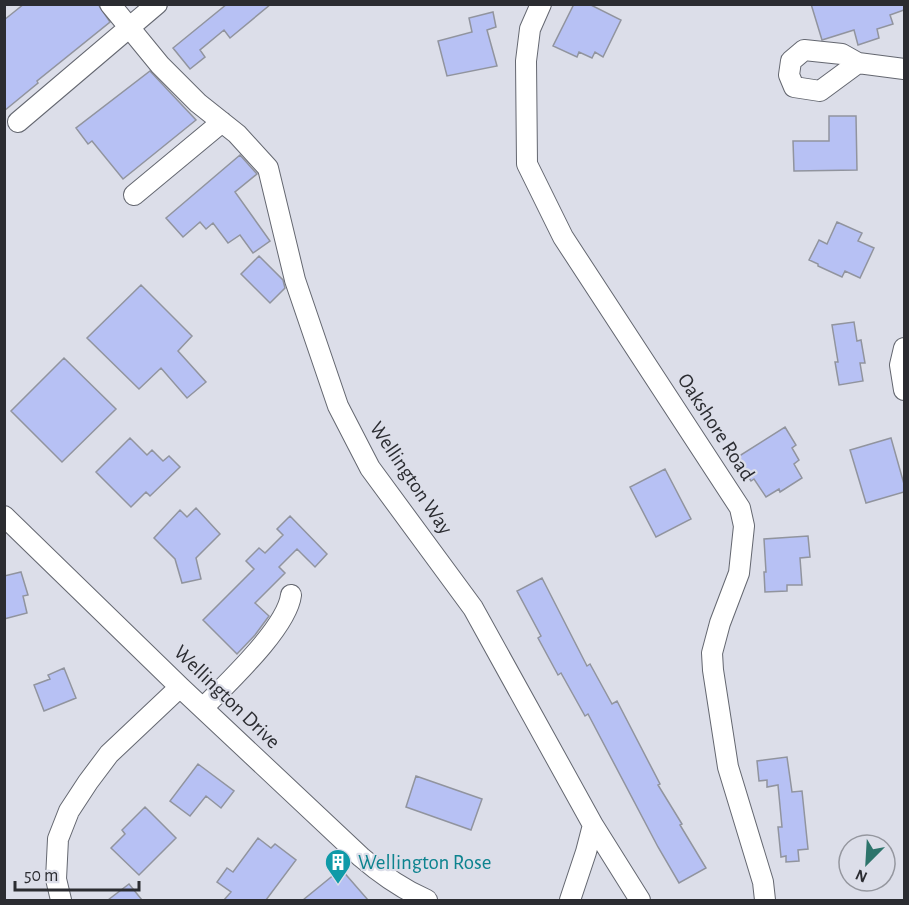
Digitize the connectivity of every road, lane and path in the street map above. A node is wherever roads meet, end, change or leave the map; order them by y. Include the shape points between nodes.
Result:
1 (110, 4) edge
2 (158, 4) edge
3 (540, 4) edge
4 (129, 28) junction
5 (858, 63) dead end
6 (904, 69) edge
7 (18, 122) dead end
8 (222, 122) junction
9 (134, 195) dead end
10 (904, 348) edge
11 (904, 390) edge
12 (4, 516) edge
13 (291, 595) dead end
14 (180, 687) junction
15 (203, 708) junction
16 (593, 825) junction
17 (62, 900) edge
18 (427, 900) edge
19 (570, 900) edge
20 (640, 900) edge
21 (765, 900) edge

1 - 4 street, Wellington Way
2 - 4 street
3 - 21 street, Oakshore Road via 530,29 526,61 527,164 563,237 740,508 744,526 739,573 712,653 713,669 728,767
4 - 7 street
4 - 8 street, Wellington Way via 160,65
5 - 6 street
8 - 9 street
8 - 16 street, Wellington Way via 268,168 295,280 338,406 370,468 473,608
10 - 11 street via 900,365
12 - 14 street, Wellington Drive
13 - 15 street via 281,622
14 - 15 street, Wellington Drive
14 - 17 street via 109,754 69,811 58,839 56,879
15 - 18 street, Wellington Drive via 361,857 404,890
16 - 19 street
16 - 20 street, Wellington Way

